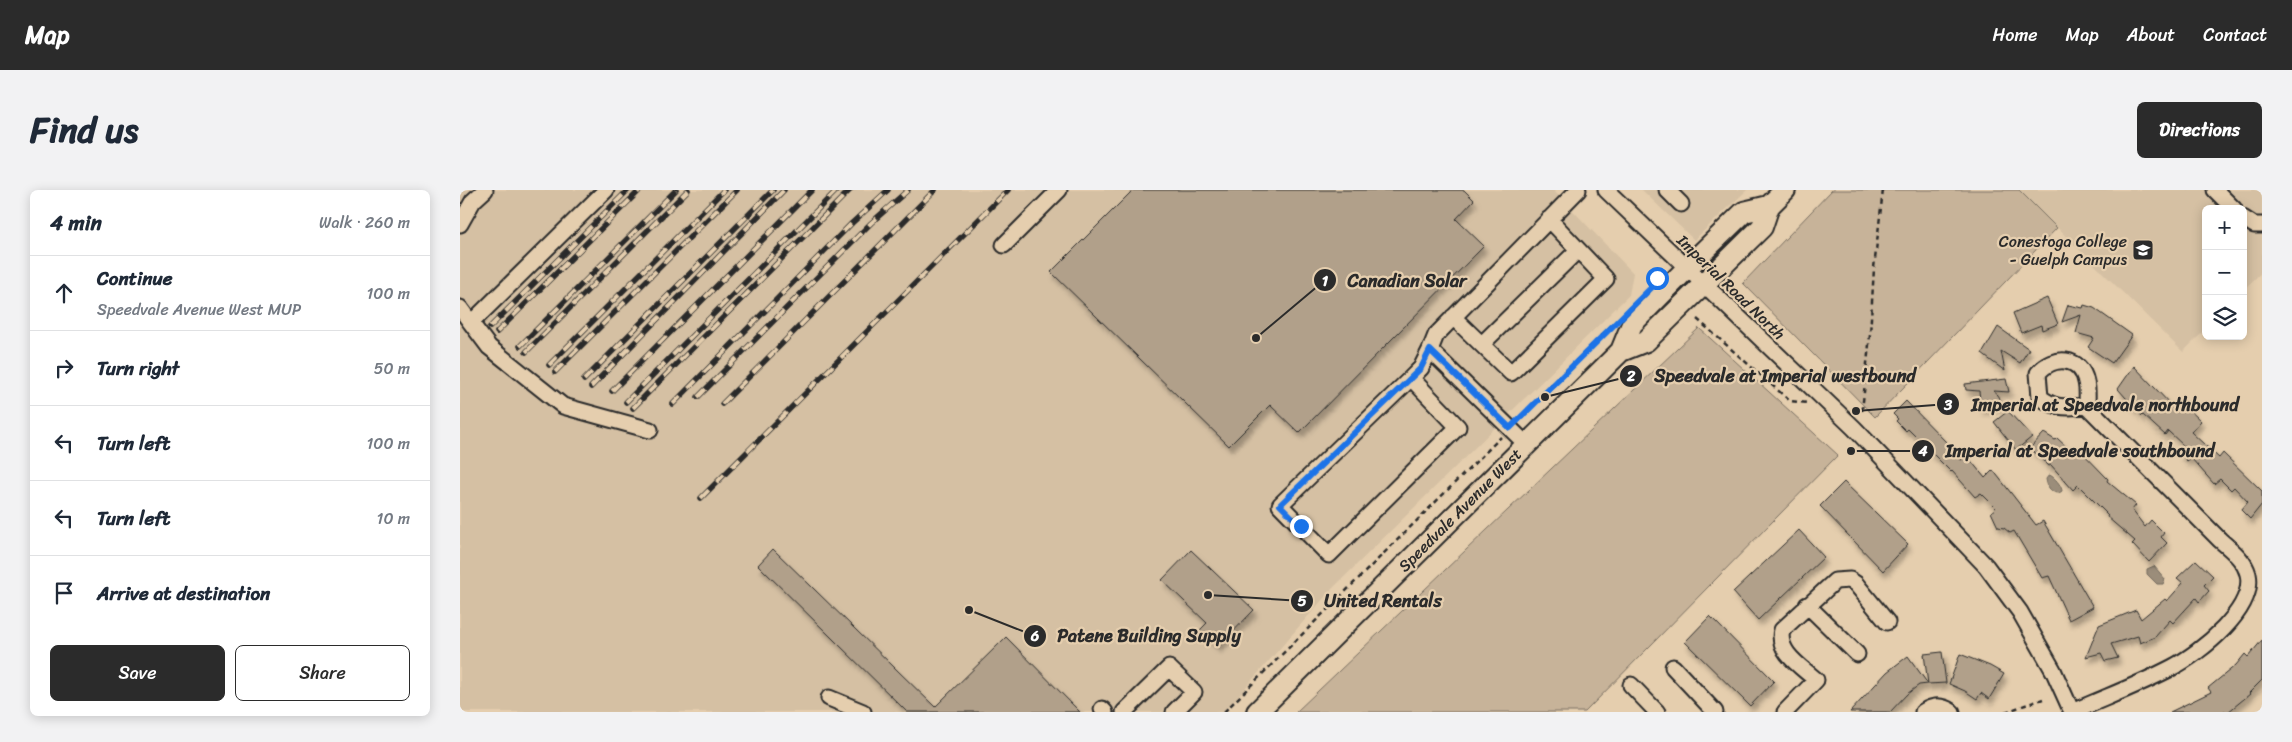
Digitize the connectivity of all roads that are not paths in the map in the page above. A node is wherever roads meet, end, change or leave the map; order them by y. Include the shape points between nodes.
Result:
1 (485, 190) edge
2 (606, 190) edge
3 (1059, 190) edge
4 (1578, 190) edge
5 (1606, 190) edge
6 (1667, 190) edge
7 (1785, 190) edge
8 (2216, 190) edge
9 (1681, 204) dead end
10 (2230, 205) edge
11 (1769, 206) junction
12 (1549, 220) junction
13 (2247, 221) edge
14 (460, 224) edge
15 (2262, 225) edge
16 (1004, 245) dead end
17 (1578, 250) junction
18 (1686, 269) junction
19 (1703, 286) junction
20 (460, 308) edge
21 (1453, 317) junction
22 (472, 323) junction
23 (1482, 344) junction
24 (1430, 350) junction
25 (1621, 351) junction
26 (1411, 378) junction
27 (2087, 406) dead end
28 (650, 430) dead end
29 (1527, 445) junction
30 (1808, 606) junction
31 (1887, 622) dead end
32 (1857, 654) dead end
33 (1673, 667) dead end
34 (1631, 685) dead end
35 (829, 698) dead end
36 (863, 712) edge
37 (1124, 712) edge
38 (1174, 712) edge
39 (1257, 712) edge
40 (1657, 712) edge
41 (1715, 712) edge
42 (1785, 712) edge
43 (1923, 712) edge
44 (1952, 712) edge
45 (2072, 712) edge

1 - 14 street
2 - 22 street
3 - 16 street
4 - 12 street
5 - 18 street, Imperial Road North
6 - 9 street
7 - 11 main road, Speedvale Avenue West
8 - 10 street
11 - 18 main road, Speedvale Avenue West via 1744,212
11 - 19 main road, Speedvale Avenue West via 1762,228
12 - 17 street
12 - 21 street
13 - 15 street
17 - 23 street
17 - 23 street via 1606,279 1512,373
18 - 19 street, Imperial Road North
18 - 25 main road, Speedvale Avenue West via 1632,324
19 - 25 main road, Speedvale Avenue West via 1646,342
19 - 45 street, Imperial Road North via 1854,428 1986,566 2020,612 2053,670
20 - 22 street
21 - 23 street
21 - 24 street via 1436,335
22 - 28 street via 489,347 563,406
24 - 26 street via 1421,368
24 - 29 street
25 - 29 main road, Speedvale Avenue West
26 - 26 street via 1280,505 1329,554 1458,427
27 - 45 street via 2239,556 2248,575 2246,598 2237,614 2213,638 2174,666
29 - 39 main road, Speedvale Avenue West
30 - 31 street via 1835,581 1850,580
30 - 32 street
30 - 42 street via 1788,623 1780,638 1782,648 1816,680
33 - 41 street
34 - 40 street
35 - 36 street
37 - 38 street via 1169,668 1194,692
43 - 44 street via 1933,706

